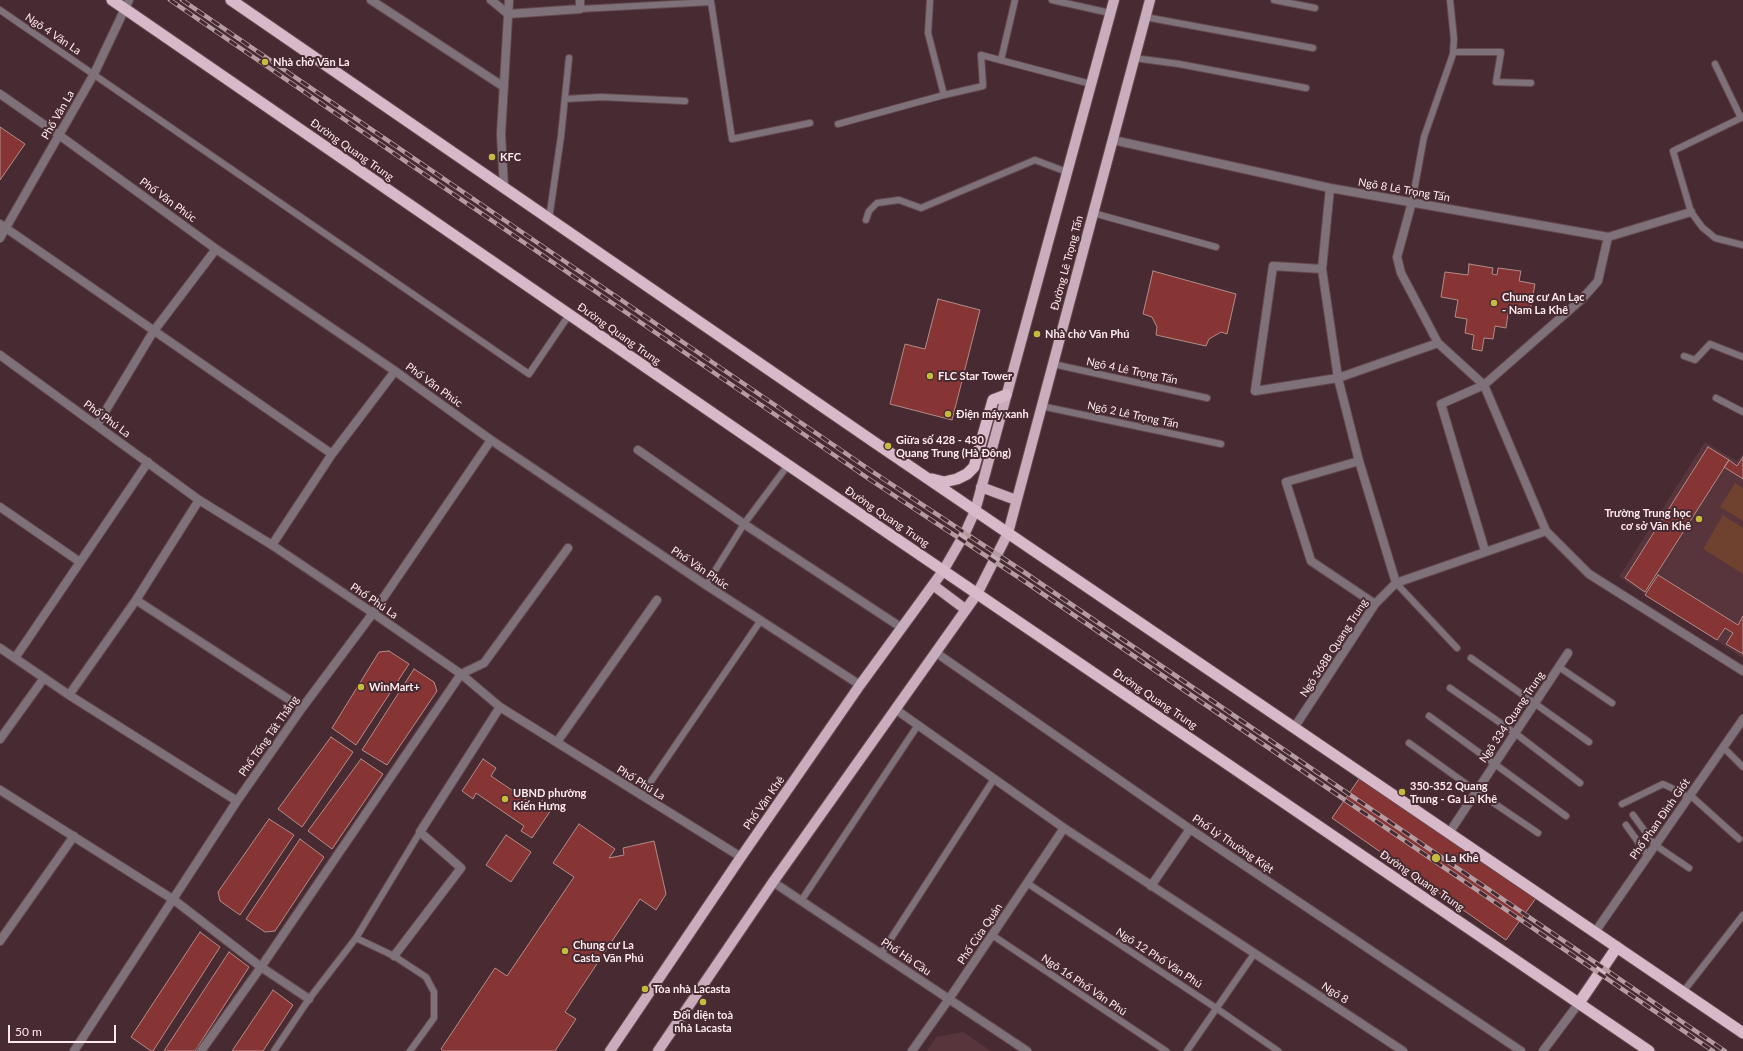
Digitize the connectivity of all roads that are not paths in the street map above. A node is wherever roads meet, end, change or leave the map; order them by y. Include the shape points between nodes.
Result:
1 (112, 0) edge
2 (231, 0) edge
3 (371, 0) edge
4 (491, 0) edge
5 (509, 0) edge
6 (580, 0) edge
7 (930, 0) edge
8 (1015, 0) edge
9 (1052, 0) edge
10 (1114, 0) edge
11 (1150, 0) edge
12 (1274, 0) edge
13 (1450, 0) edge
14 (127, 4) edge
15 (1315, 8) dead end
16 (0, 10) edge
17 (580, 10) junction
18 (1110, 13) junction
19 (508, 14) junction
20 (1145, 17) junction
21 (1312, 48) dead end
22 (1454, 52) junction
23 (569, 58) dead end
24 (1134, 58) junction
25 (1001, 60) junction
26 (1715, 64) dead end
27 (94, 74) junction
28 (1531, 83) dead end
29 (1091, 84) junction
30 (504, 87) junction
31 (1306, 88) dead end
32 (0, 94) edge
33 (944, 95) junction
34 (565, 98) junction
35 (685, 101) dead end
36 (1742, 117) edge
37 (810, 122) dead end
38 (838, 124) dead end
39 (59, 135) junction
40 (1113, 140) junction
41 (1067, 172) junction
42 (504, 188) junction
43 (1330, 188) junction
44 (1412, 202) junction
45 (1691, 212) junction
46 (1093, 213) junction
47 (549, 218) junction
48 (866, 220) dead end
49 (3, 226) edge
50 (1608, 237) junction
51 (0, 238) edge
52 (1743, 245) edge
53 (1216, 246) dead end
54 (216, 249) junction
55 (1322, 269) junction
56 (569, 315) junction
57 (153, 332) junction
58 (1438, 343) junction
59 (0, 355) edge
60 (1684, 356) dead end
61 (1743, 357) edge
62 (1053, 364) junction
63 (395, 371) junction
64 (1338, 378) junction
65 (1484, 385) junction
66 (1006, 395) junction
67 (1207, 398) dead end
68 (1716, 398) dead end
69 (1041, 406) junction
70 (1743, 412) edge
71 (97, 426) junction
72 (491, 440) junction
73 (1221, 444) dead end
74 (638, 450) dead end
75 (332, 454) junction
76 (1359, 461) junction
77 (148, 462) junction
78 (788, 465) junction
79 (925, 477) junction
80 (981, 487) junction
81 (199, 500) junction
82 (1016, 500) junction
83 (0, 507) edge
84 (975, 511) junction
85 (744, 524) junction
86 (1546, 531) junction
87 (1008, 533) junction
88 (272, 545) junction
89 (568, 548) dead end
90 (1485, 551) junction
91 (80, 562) junction
92 (943, 571) junction
93 (1396, 583) junction
94 (706, 585) junction
95 (934, 585) junction
96 (977, 594) junction
97 (136, 600) junction
98 (657, 600) dead end
99 (1375, 604) junction
100 (965, 609) junction
101 (373, 613) junction
102 (761, 620) junction
103 (902, 628) junction
104 (0, 648) edge
105 (1457, 648) dead end
106 (935, 652) junction
107 (1568, 653) dead end
108 (14, 658) junction
109 (1471, 658) dead end
110 (1558, 667) junction
111 (1743, 671) edge
112 (460, 674) junction
113 (44, 678) junction
114 (860, 686) junction
115 (1450, 688) dead end
116 (69, 695) junction
117 (1535, 703) junction
118 (1612, 703) dead end
119 (500, 707) junction
120 (302, 708) junction
121 (895, 709) junction
122 (1429, 716) dead end
123 (1743, 719) edge
124 (918, 725) junction
125 (1294, 728) junction
126 (1515, 733) junction
127 (0, 739) edge
128 (557, 742) junction
129 (1589, 742) dead end
130 (1409, 743) dead end
131 (1723, 747) junction
132 (1495, 764) junction
133 (1743, 768) edge
134 (994, 779) junction
135 (1580, 783) dead end
136 (0, 790) edge
137 (1476, 792) junction
138 (641, 796) junction
139 (1689, 796) junction
140 (237, 801) junction
141 (1622, 804) dead end
142 (1633, 815) dead end
143 (1566, 816) dead end
144 (1626, 825) dead end
145 (1064, 828) junction
146 (1190, 829) junction
147 (420, 832) junction
148 (1449, 833) junction
149 (1538, 833) dead end
150 (74, 836) junction
151 (1739, 840) dead end
152 (1655, 845) junction
153 (1648, 856) junction
154 (741, 857) junction
155 (1689, 868) dead end
156 (773, 882) junction
157 (1027, 883) junction
158 (1151, 886) junction
159 (174, 900) junction
160 (801, 901) junction
161 (1743, 915) edge
162 (1595, 932) junction
163 (992, 935) junction
164 (356, 938) junction
165 (0, 941) edge
166 (1618, 947) junction
167 (880, 954) junction
168 (1254, 954) junction
169 (394, 956) junction
170 (260, 967) junction
171 (1683, 992) junction
172 (309, 999) junction
173 (949, 999) junction
174 (1579, 1003) junction
175 (1216, 1008) junction
176 (1743, 1033) edge
177 (74, 1051) edge
178 (201, 1051) edge
179 (274, 1051) edge
180 (410, 1051) edge
181 (610, 1051) edge
182 (658, 1051) edge
183 (912, 1051) edge
184 (1027, 1051) edge
185 (1166, 1051) edge
186 (1187, 1051) edge
187 (1278, 1051) edge
188 (1403, 1051) edge
189 (1521, 1051) edge
190 (1543, 1051) edge
191 (1649, 1051) edge

1 - 14 highway, Đường Quang Trung
2 - 42 highway
3 - 30 street
4 - 19 street
5 - 19 street
6 - 17 street
7 - 33 lane via 928,32
8 - 25 lane
9 - 18 lane
10 - 18 main road
11 - 20 main road, Đường Lê Trọng Tấn
12 - 15 lane
13 - 22 lane
14 - 27 street, Phố Văn La
14 - 56 highway, Đường Quang Trung
16 - 27 lane, Ngõ 4 Văn La
17 - 19 street
17 - 37 lane via 711,2 732,139
18 - 29 main road
19 - 30 street
20 - 21 lane
20 - 24 main road, Đường Lê Trọng Tấn
22 - 28 lane via 1502,52 1496,82
22 - 44 lane via 1424,137
23 - 34 lane
24 - 31 lane
24 - 40 main road, Đường Lê Trọng Tấn
25 - 29 lane
25 - 33 lane via 981,55 983,86
26 - 36 lane
27 - 39 street, Phố Văn La
27 - 56 lane, Ngõ 4 Văn La via 529,374
29 - 41 main road
30 - 42 street
32 - 39 street, Phố Văn Phúc
33 - 38 lane
34 - 35 lane
34 - 47 lane
36 - 45 lane via 1673,151
39 - 49 street, Phố Văn La
39 - 54 street, Phố Văn Phúc
40 - 43 street, Ngõ 8 Lê Trọng Tấn
40 - 46 main road, Đường Lê Trọng Tấn
41 - 48 lane via 1035,160 921,208 899,200 877,203 869,211
41 - 66 main road
42 - 47 highway
43 - 44 street, Ngõ 8 Lê Trọng Tấn
43 - 55 street
44 - 50 street, Ngõ 8 Lê Trọng Tấn
44 - 58 street via 1397,257 1401,273
45 - 50 street, Ngõ 8 Lê Trọng Tấn
45 - 52 lane via 1702,227 1715,238
46 - 53 lane
46 - 62 main road, Đường Lê Trọng Tấn
47 - 79 highway
49 - 51 street, Phố Văn La
49 - 57 street
50 - 65 street via 1598,281 1582,299
54 - 57 street
54 - 63 street, Phố Văn Phúc
55 - 64 street
55 - 64 street via 1273,266 1255,391
56 - 78 highway, Đường Quang Trung
57 - 71 street
57 - 75 street
58 - 64 street
58 - 65 street
59 - 71 street, Phố Phú La
60 - 61 lane via 1695,360 1710,344
62 - 67 lane, Ngõ 4 Lê Trọng Tấn
62 - 69 main road, Đường Lê Trọng Tấn
63 - 72 street, Phố Văn Phúc
63 - 75 street
64 - 76 street
65 - 86 street
65 - 90 street via 1441,404
66 - 79 highway via 993,400 974,467 967,474 944,482
66 - 80 main road
68 - 70 lane
69 - 73 lane, Ngõ 2 Lê Trọng Tấn
69 - 82 main road, Đường Lê Trọng Tấn
71 - 77 street, Phố Phú La
72 - 94 street, Phố Văn Phúc
72 - 101 street, Phố Tống Tất Thắng
74 - 85 street
75 - 88 street
76 - 93 street
76 - 99 street via 1286,482 1311,561
77 - 81 street, Phố Phú La
77 - 91 street
78 - 85 lane
78 - 92 highway, Đường Quang Trung
79 - 84 highway
80 - 82 main road
80 - 84 main road
81 - 88 street, Phố Phú La
81 - 97 street
82 - 87 main road, Đường Lê Trọng Tấn
83 - 91 street
84 - 87 highway
84 - 92 main road, Phố Văn Khê
85 - 94 lane
85 - 103 street
86 - 90 street
86 - 111 street via 1589,574
87 - 96 main road, Đường Lê Trọng Tấn
87 - 125 highway
88 - 101 street, Phố Phú La
89 - 112 street via 484,663
90 - 93 street
91 - 108 street
92 - 95 main road, Phố Văn Khê
92 - 96 highway, Đường Quang Trung
93 - 99 street, Ngõ 368B Quang Trung
93 - 105 lane
94 - 102 street, Phố Văn Phúc
95 - 100 main road
95 - 103 main road, Phố Văn Khê
96 - 100 main road
96 - 174 highway, Đường Quang Trung
97 - 116 street
97 - 120 street
98 - 128 street
99 - 125 street, Ngõ 368B Quang Trung
100 - 106 main road
101 - 112 street, Phố Phú La
101 - 120 street, Phố Tống Tất Thắng
102 - 114 street, Phố Văn Phúc
102 - 138 lane
103 - 114 main road, Phố Văn Khê
104 - 108 street
106 - 121 main road
106 - 146 street, Phố Lý Thường Kiệt
107 - 110 street, Ngõ 334 Quang Trung
108 - 113 street
109 - 117 lane
110 - 117 street, Ngõ 334 Quang Trung
110 - 118 lane
112 - 119 street, Phố Phú La
112 - 170 street
113 - 116 street
113 - 127 street
114 - 154 main road, Phố Văn Khê
115 - 126 lane
116 - 140 street
117 - 126 street, Ngõ 334 Quang Trung
117 - 129 lane
119 - 128 street, Phố Phú La
119 - 147 street
120 - 140 street, Phố Tống Tất Thắng
121 - 124 street, Ngõ 8
121 - 156 main road
122 - 132 lane
123 - 131 street, Phố Phan Đình Giót
124 - 134 street, Ngõ 8
124 - 160 lane
125 - 148 highway
126 - 132 street, Ngõ 334 Quang Trung
126 - 135 lane
128 - 138 street, Phố Phú La
130 - 137 lane
131 - 133 lane
131 - 139 street, Phố Phan Đình Giót
132 - 137 street, Ngõ 334 Quang Trung
132 - 143 lane
134 - 145 street, Ngõ 8
134 - 167 lane
136 - 150 street
137 - 148 street, Ngõ 334 Quang Trung
137 - 149 lane
138 - 154 street, Phố Phú La
139 - 141 lane via 1663,784
139 - 151 lane
139 - 152 street, Phố Phan Đình Giót
140 - 159 street, Phố Tống Tất Thắng
142 - 152 lane
144 - 153 lane
145 - 157 street, Phố Cửa Quán
145 - 158 street, Ngõ 8
146 - 158 street
146 - 189 street, Phố Lý Thường Kiệt
147 - 164 lane
147 - 169 street via 461,868
148 - 162 highway
150 - 159 street
150 - 165 street
152 - 153 street, Phố Phan Đình Giót
152 - 155 lane
153 - 162 street, Phố Phan Đình Giót
154 - 181 main road, Phố Văn Khê
156 - 160 street, Phố Hà Cầu
156 - 182 main road
157 - 163 street, Phố Cửa Quán
157 - 175 lane, Ngõ 12 Phố Văn Phú
158 - 168 street, Ngõ 8
159 - 170 street
159 - 177 street, Phố Tống Tất Thắng
160 - 167 street, Phố Hà Cầu
161 - 171 lane
162 - 166 highway
163 - 173 street, Phố Cửa Quán
163 - 185 lane, Ngõ 16 Phố Văn Phú
164 - 169 lane
164 - 172 lane
166 - 171 highway
166 - 174 highway
167 - 173 street, Phố Hà Cầu
168 - 175 lane
168 - 188 street, Ngõ 8
169 - 180 lane via 426,977 434,992 434,1018
170 - 172 street
170 - 178 street
171 - 176 highway
172 - 179 lane
173 - 183 street, Phố Cửa Quán
173 - 184 street, Phố Hà Cầu
174 - 190 street
174 - 191 highway, Đường Quang Trung
175 - 186 lane
175 - 187 lane, Ngõ 12 Phố Văn Phú

